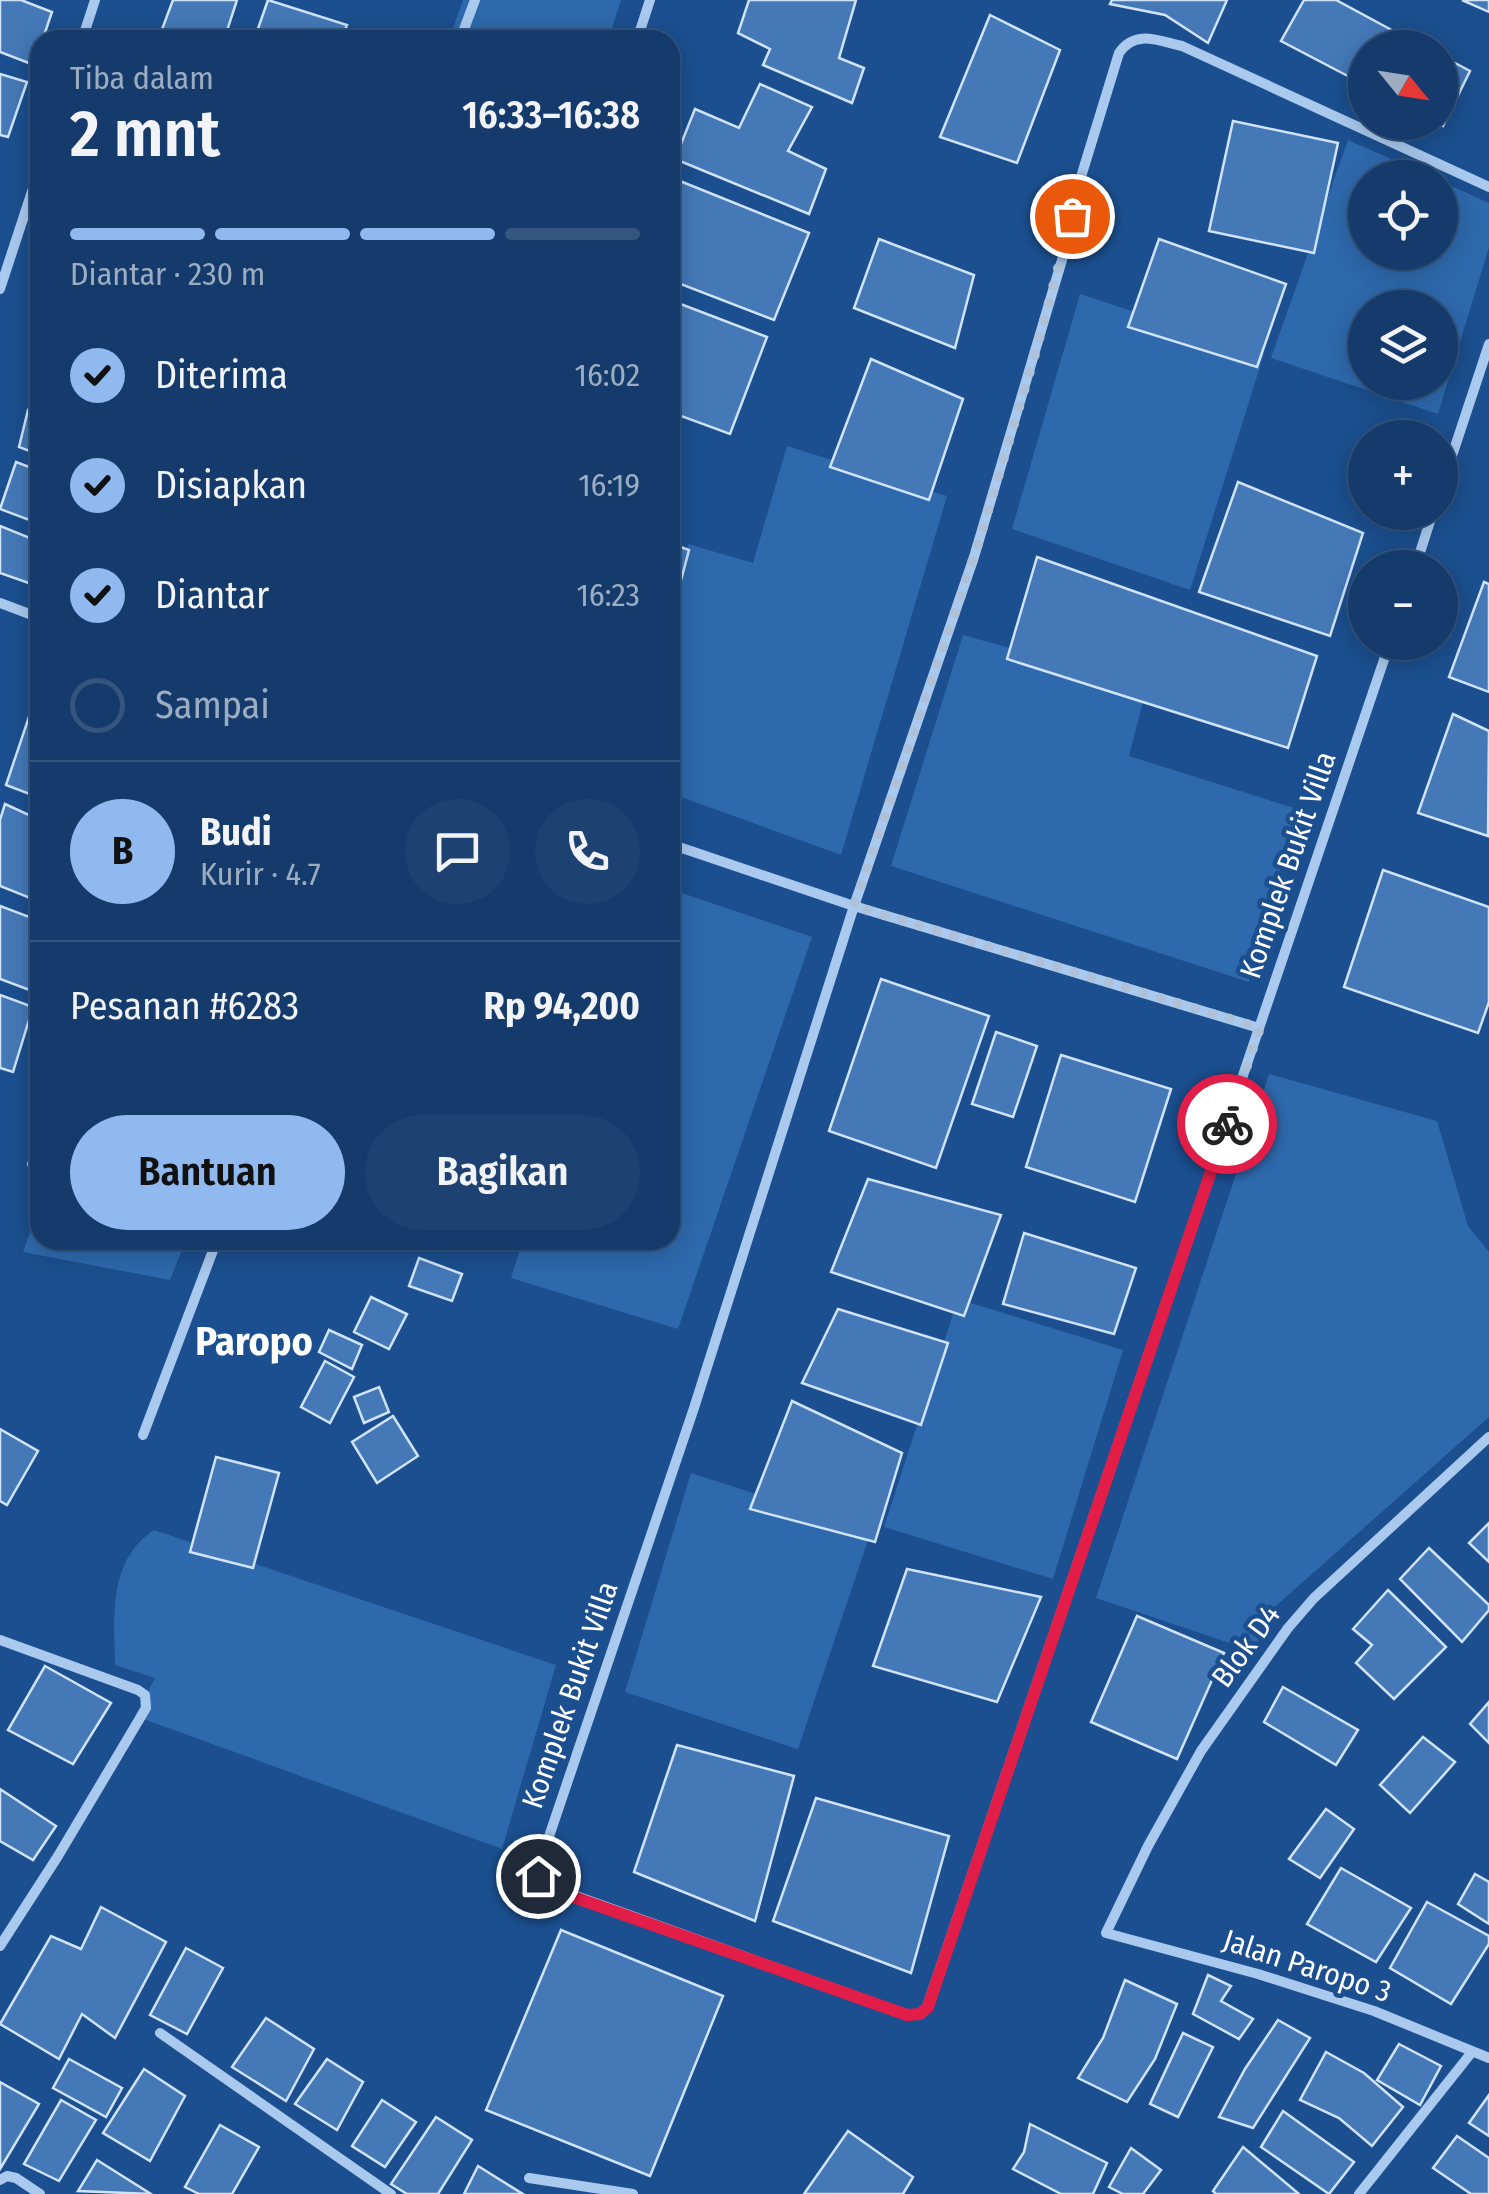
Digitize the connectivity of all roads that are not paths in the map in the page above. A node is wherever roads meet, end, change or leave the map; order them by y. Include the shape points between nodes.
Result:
1 (95, 0) edge
2 (475, 0) edge
3 (650, 0) edge
4 (85, 30) edge
5 (464, 30) edge
6 (640, 30) edge
7 (1489, 187) edge
8 (30, 198) edge
9 (0, 289) edge
10 (1489, 344) edge
11 (1458, 438) edge
12 (0, 603) edge
13 (30, 614) edge
14 (1384, 660) edge
15 (680, 847) edge
16 (854, 906) junction
17 (1260, 1028) junction
18 (213, 1250) edge
19 (142, 1434) dead end
20 (1489, 1436) edge
21 (0, 1640) edge
22 (1106, 1933) joint
23 (0, 1946) edge
24 (160, 2034) dead end
25 (1472, 2052) junction
26 (1489, 2058) edge
27 (529, 2178) dead end
28 (0, 2180) edge
29 (40, 2194) edge
30 (391, 2194) edge
31 (633, 2194) edge
32 (1359, 2194) edge

1 - 4 street
2 - 5 street
3 - 6 street
7 - 16 street, Komplek Bukit Villa via 1182,46 1142,37 1125,44 974,557
8 - 9 street
10 - 11 street
12 - 13 street
14 - 17 street, Komplek Bukit Villa
15 - 16 street
16 - 17 street
16 - 17 street, Komplek Bukit Villa via 538,1876 548,1888 907,2015 928,2007
18 - 19 street
20 - 22 street, Blok D4 via 1288,1628 1201,1751
21 - 23 street via 138,1690 146,1702
22 - 25 street, Jalan Paropo 3 via 1358,2006
24 - 30 street
25 - 26 street, Jalan Paropo 3
25 - 32 street
27 - 31 street
28 - 29 street via 16,2178

